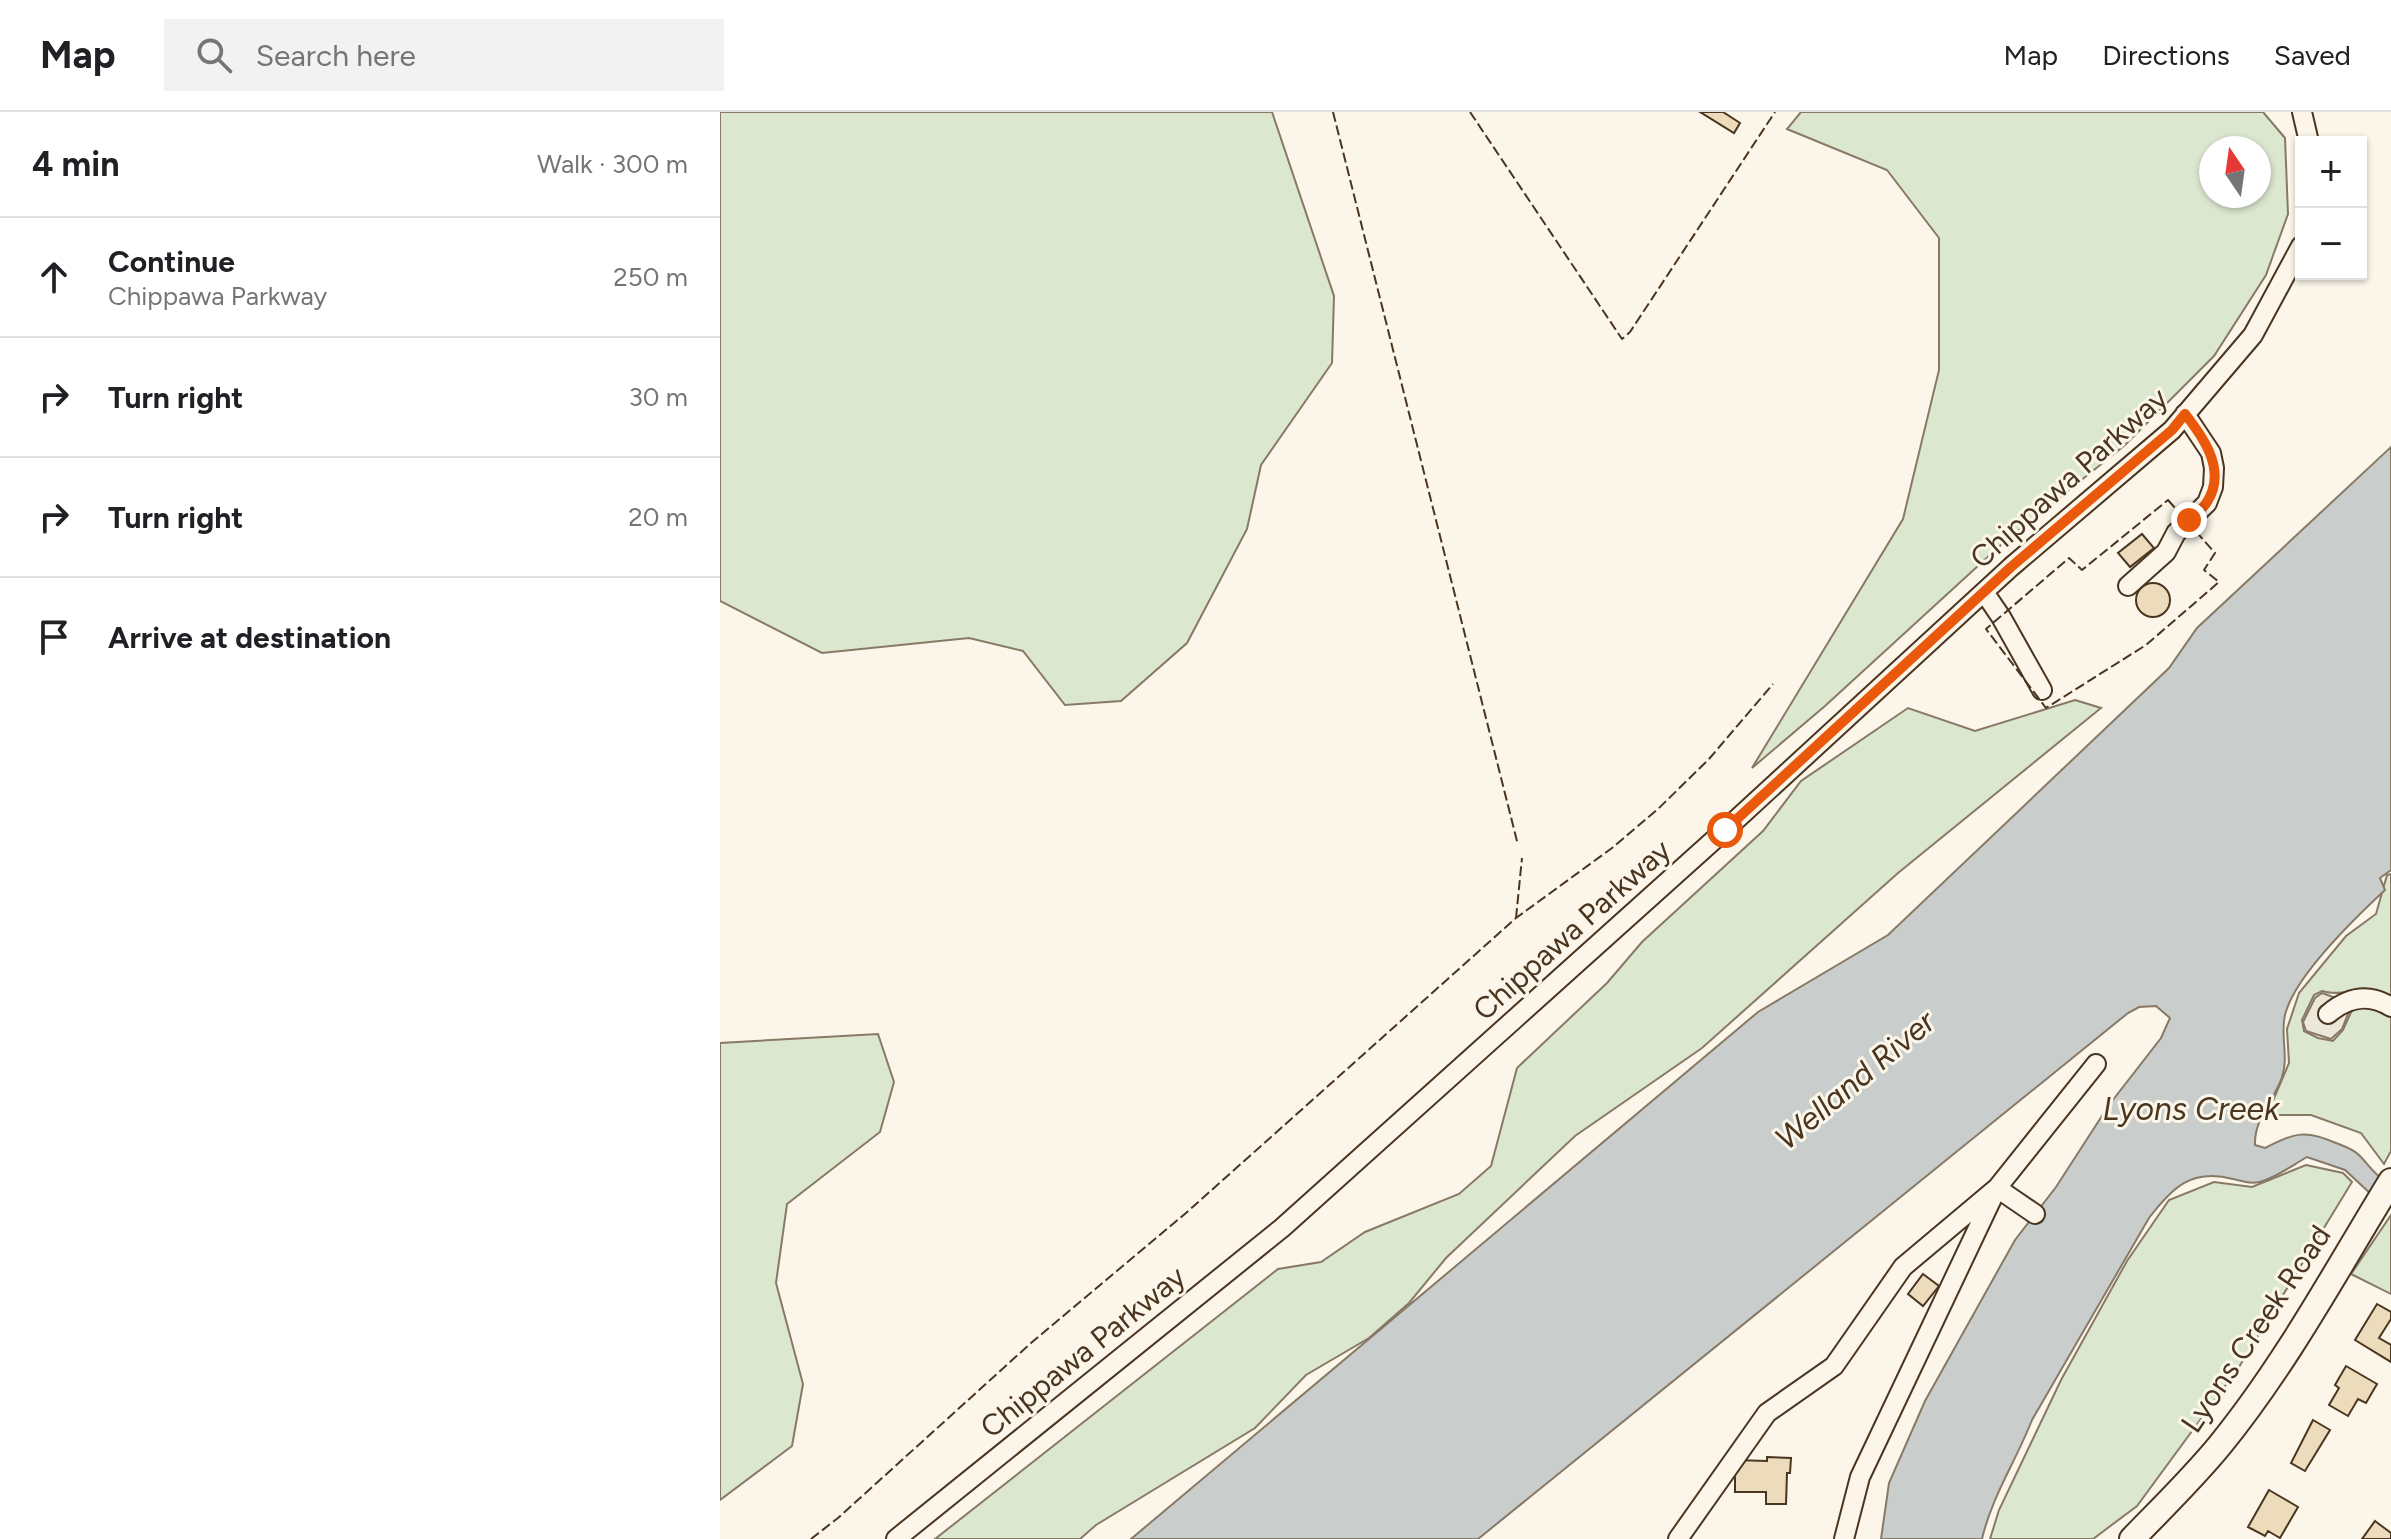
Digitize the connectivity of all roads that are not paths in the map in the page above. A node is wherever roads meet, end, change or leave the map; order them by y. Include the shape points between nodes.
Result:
1 (2302, 112) edge
2 (2308, 136) edge
3 (2295, 257) edge
4 (2185, 414) junction
5 (2128, 586) dead end
6 (1984, 592) junction
7 (2042, 690) dead end
8 (2391, 1007) edge
9 (2328, 1014) dead end
10 (2096, 1064) dead end
11 (2391, 1181) edge
12 (1997, 1188) junction
13 (2035, 1214) dead end
14 (896, 1539) edge
15 (1678, 1539) edge
16 (1844, 1539) edge
17 (2132, 1539) edge

1 - 2 street
3 - 4 street, Chippawa Parkway via 2253,335
4 - 5 street via 2211,453 2213,487 2207,503 2176,533 2166,552
4 - 6 street, Chippawa Parkway
6 - 7 street
6 - 14 street, Chippawa Parkway via 1282,1228
8 - 9 street via 2365,998
10 - 12 street
11 - 17 main road, Lyons Creek Road via 2241,1418
12 - 13 street
12 - 15 street via 1903,1267 1834,1366 1767,1413
12 - 16 street via 1860,1477

